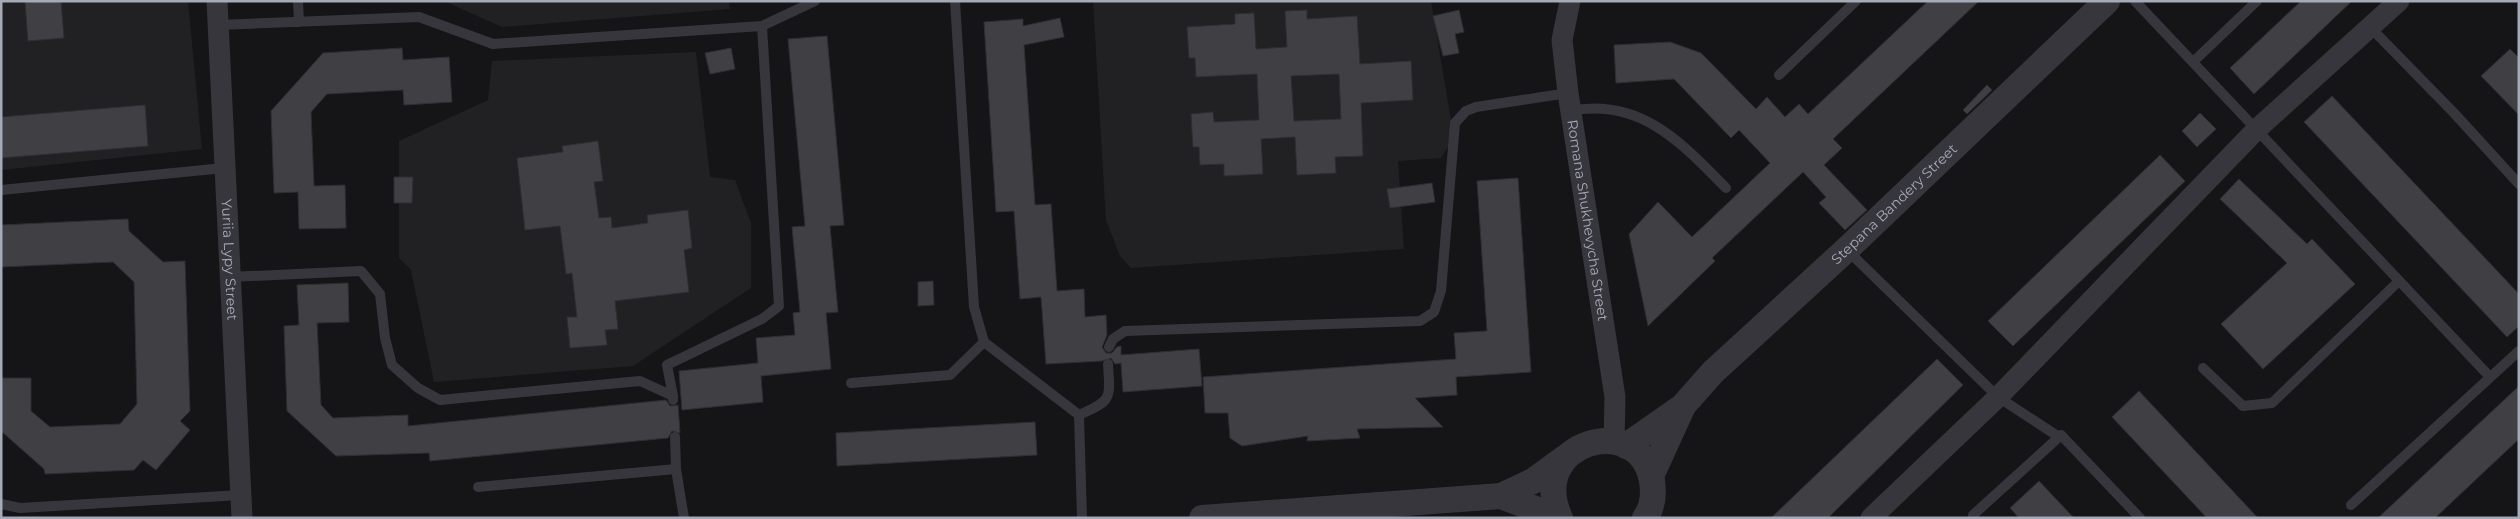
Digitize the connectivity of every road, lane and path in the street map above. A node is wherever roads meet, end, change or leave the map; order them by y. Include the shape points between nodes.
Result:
1 (217, 1) edge
2 (298, 1) edge
3 (815, 1) edge
4 (955, 1) edge
5 (1570, 1) edge
6 (1856, 1) edge
7 (2107, 1) edge
8 (2135, 1) edge
9 (2257, 1) edge
10 (2399, 1) edge
11 (299, 22) junction
12 (218, 25) junction
13 (762, 26) junction
14 (2370, 27) junction
15 (2193, 62) junction
16 (1779, 75) dead end
17 (1569, 102) junction
18 (2257, 130) junction
19 (224, 168) junction
20 (2519, 184) edge
21 (1726, 188) dead end
22 (1, 190) edge
23 (1846, 250) junction
24 (230, 277) junction
25 (2399, 281) junction
26 (984, 342) junction
27 (1109, 346) dead end
28 (2519, 351) edge
29 (1108, 364) dead end
30 (2203, 368) dead end
31 (2490, 377) junction
32 (851, 383) dead end
33 (1998, 397) junction
34 (1682, 407) junction
35 (1079, 415) junction
36 (674, 437) dead end
37 (2059, 437) junction
38 (1620, 444) junction
39 (1566, 457) junction
40 (676, 469) junction
41 (1651, 476) junction
42 (478, 487) dead end
43 (241, 494) junction
44 (1500, 496) junction
45 (1, 504) edge
46 (2351, 505) dead end
47 (1647, 516) edge
48 (1972, 517) edge
49 (242, 518) edge
50 (684, 518) edge
51 (1082, 518) edge
52 (1202, 518) edge
53 (1560, 518) edge
54 (1871, 518) edge
55 (2140, 518) edge

1 - 12 street, Yuriia Lypy Street
2 - 11 lane
3 - 13 lane
4 - 26 lane via 974,307
5 - 17 street, Romana Shukhevycha Street via 1562,40
6 - 16 lane
7 - 23 street, Stepana Bandery Street
8 - 15 lane
9 - 15 lane
10 - 14 street
11 - 12 lane
11 - 13 lane via 419,17 493,44
12 - 19 street, Yuriia Lypy Street
13 - 24 lane via 779,306 762,319 667,365 673,398 640,381 440,400 418,388 392,365 380,294 361,271
14 - 18 street
14 - 20 lane
15 - 18 lane
17 - 21 lane via 1583,108 1617,110 1661,128
17 - 27 lane via 1476,107 1466,111 1455,123 1441,291 1434,312 1420,321 1125,331
17 - 38 street, Romana Shukhevycha Street
18 - 25 lane
18 - 33 street
19 - 22 lane
19 - 24 street, Yuriia Lypy Street
23 - 33 lane
23 - 34 street, Stepana Bandery Street via 1713,372
24 - 43 street, Yuriia Lypy Street
25 - 30 lane via 2272,404 2243,406
25 - 31 lane
26 - 32 lane via 950,375
26 - 35 lane
28 - 31 lane
29 - 35 lane via 1110,393 1103,404
31 - 46 lane
33 - 37 lane
33 - 54 street
34 - 38 street, Stepana Bandery Street
34 - 41 street, Stepana Bandery Street
35 - 51 lane
36 - 40 lane
37 - 48 lane
37 - 55 lane via 2061,435
38 - 39 street via 1601,440 1588,443
38 - 41 street via 1637,454
39 - 44 street via 1533,480
39 - 53 street via 1554,480 1553,494
40 - 42 lane
40 - 50 lane
41 - 47 street via 1654,488
43 - 45 lane via 20,508
43 - 49 street, Yuriia Lypy Street
44 - 52 street
44 - 53 street

